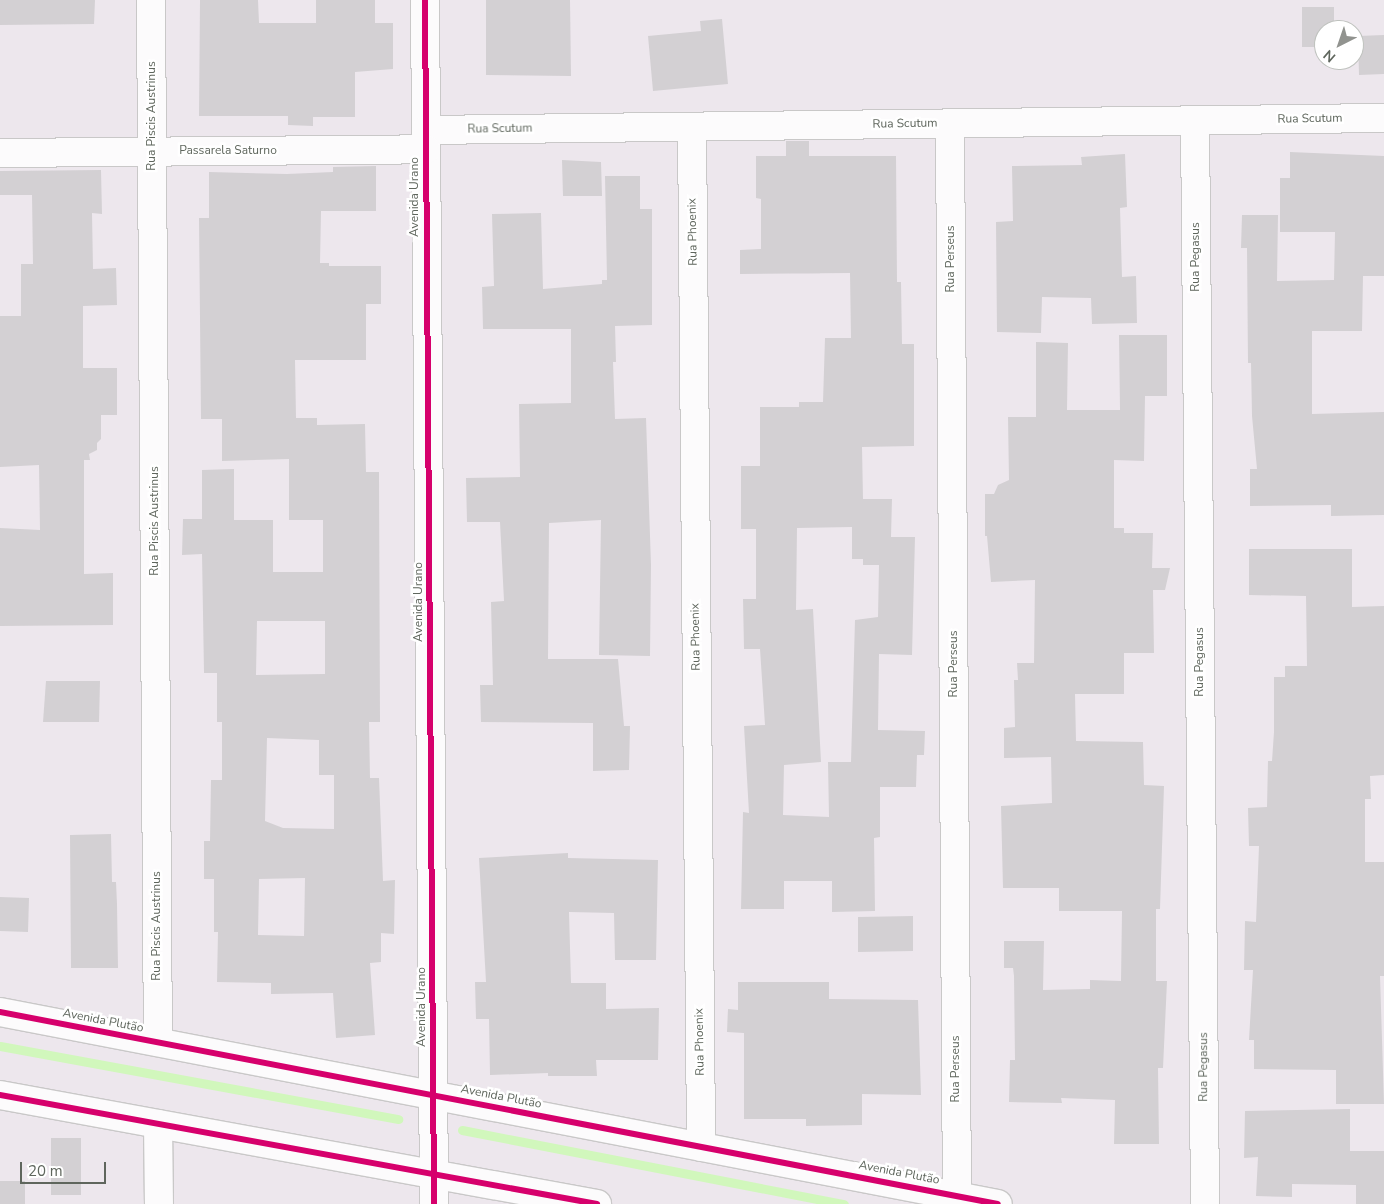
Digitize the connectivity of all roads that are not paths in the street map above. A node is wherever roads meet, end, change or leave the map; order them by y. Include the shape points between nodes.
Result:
1 (152, 0) edge
2 (425, 0) edge
3 (1384, 118) edge
4 (1195, 121) junction
5 (950, 124) junction
6 (692, 127) junction
7 (426, 140) junction
8 (152, 152) junction
9 (0, 153) edge
10 (0, 1012) edge
11 (158, 1042) junction
12 (0, 1095) edge
13 (434, 1095) junction
14 (158, 1124) junction
15 (701, 1147) junction
16 (434, 1174) junction
17 (957, 1200) edge
18 (158, 1204) edge
19 (434, 1204) edge
20 (597, 1204) edge
21 (998, 1204) edge
22 (1205, 1204) edge

1 - 8 street, Rua Piscis Austrinus
2 - 7 street, Avenida Urano
3 - 4 street, Rua Scutum
4 - 5 street, Rua Scutum
4 - 22 street, Rua Pegasus
5 - 6 street, Rua Scutum
5 - 17 street, Rua Perseus
6 - 7 street, Rua Scutum
6 - 15 street, Rua Phoenix
7 - 8 street, Passarela Saturno
7 - 13 street, Avenida Urano
8 - 9 street, Passarela Saturno
8 - 11 street, Rua Piscis Austrinus
10 - 11 street, Avenida Plutão
11 - 13 street, Avenida Plutão
12 - 14 street
13 - 15 street, Avenida Plutão
13 - 16 street, Avenida Urano
14 - 16 street
14 - 18 street
15 - 17 street, Avenida Plutão
16 - 19 street, Avenida Urano
16 - 20 street
17 - 21 street, Avenida Plutão

